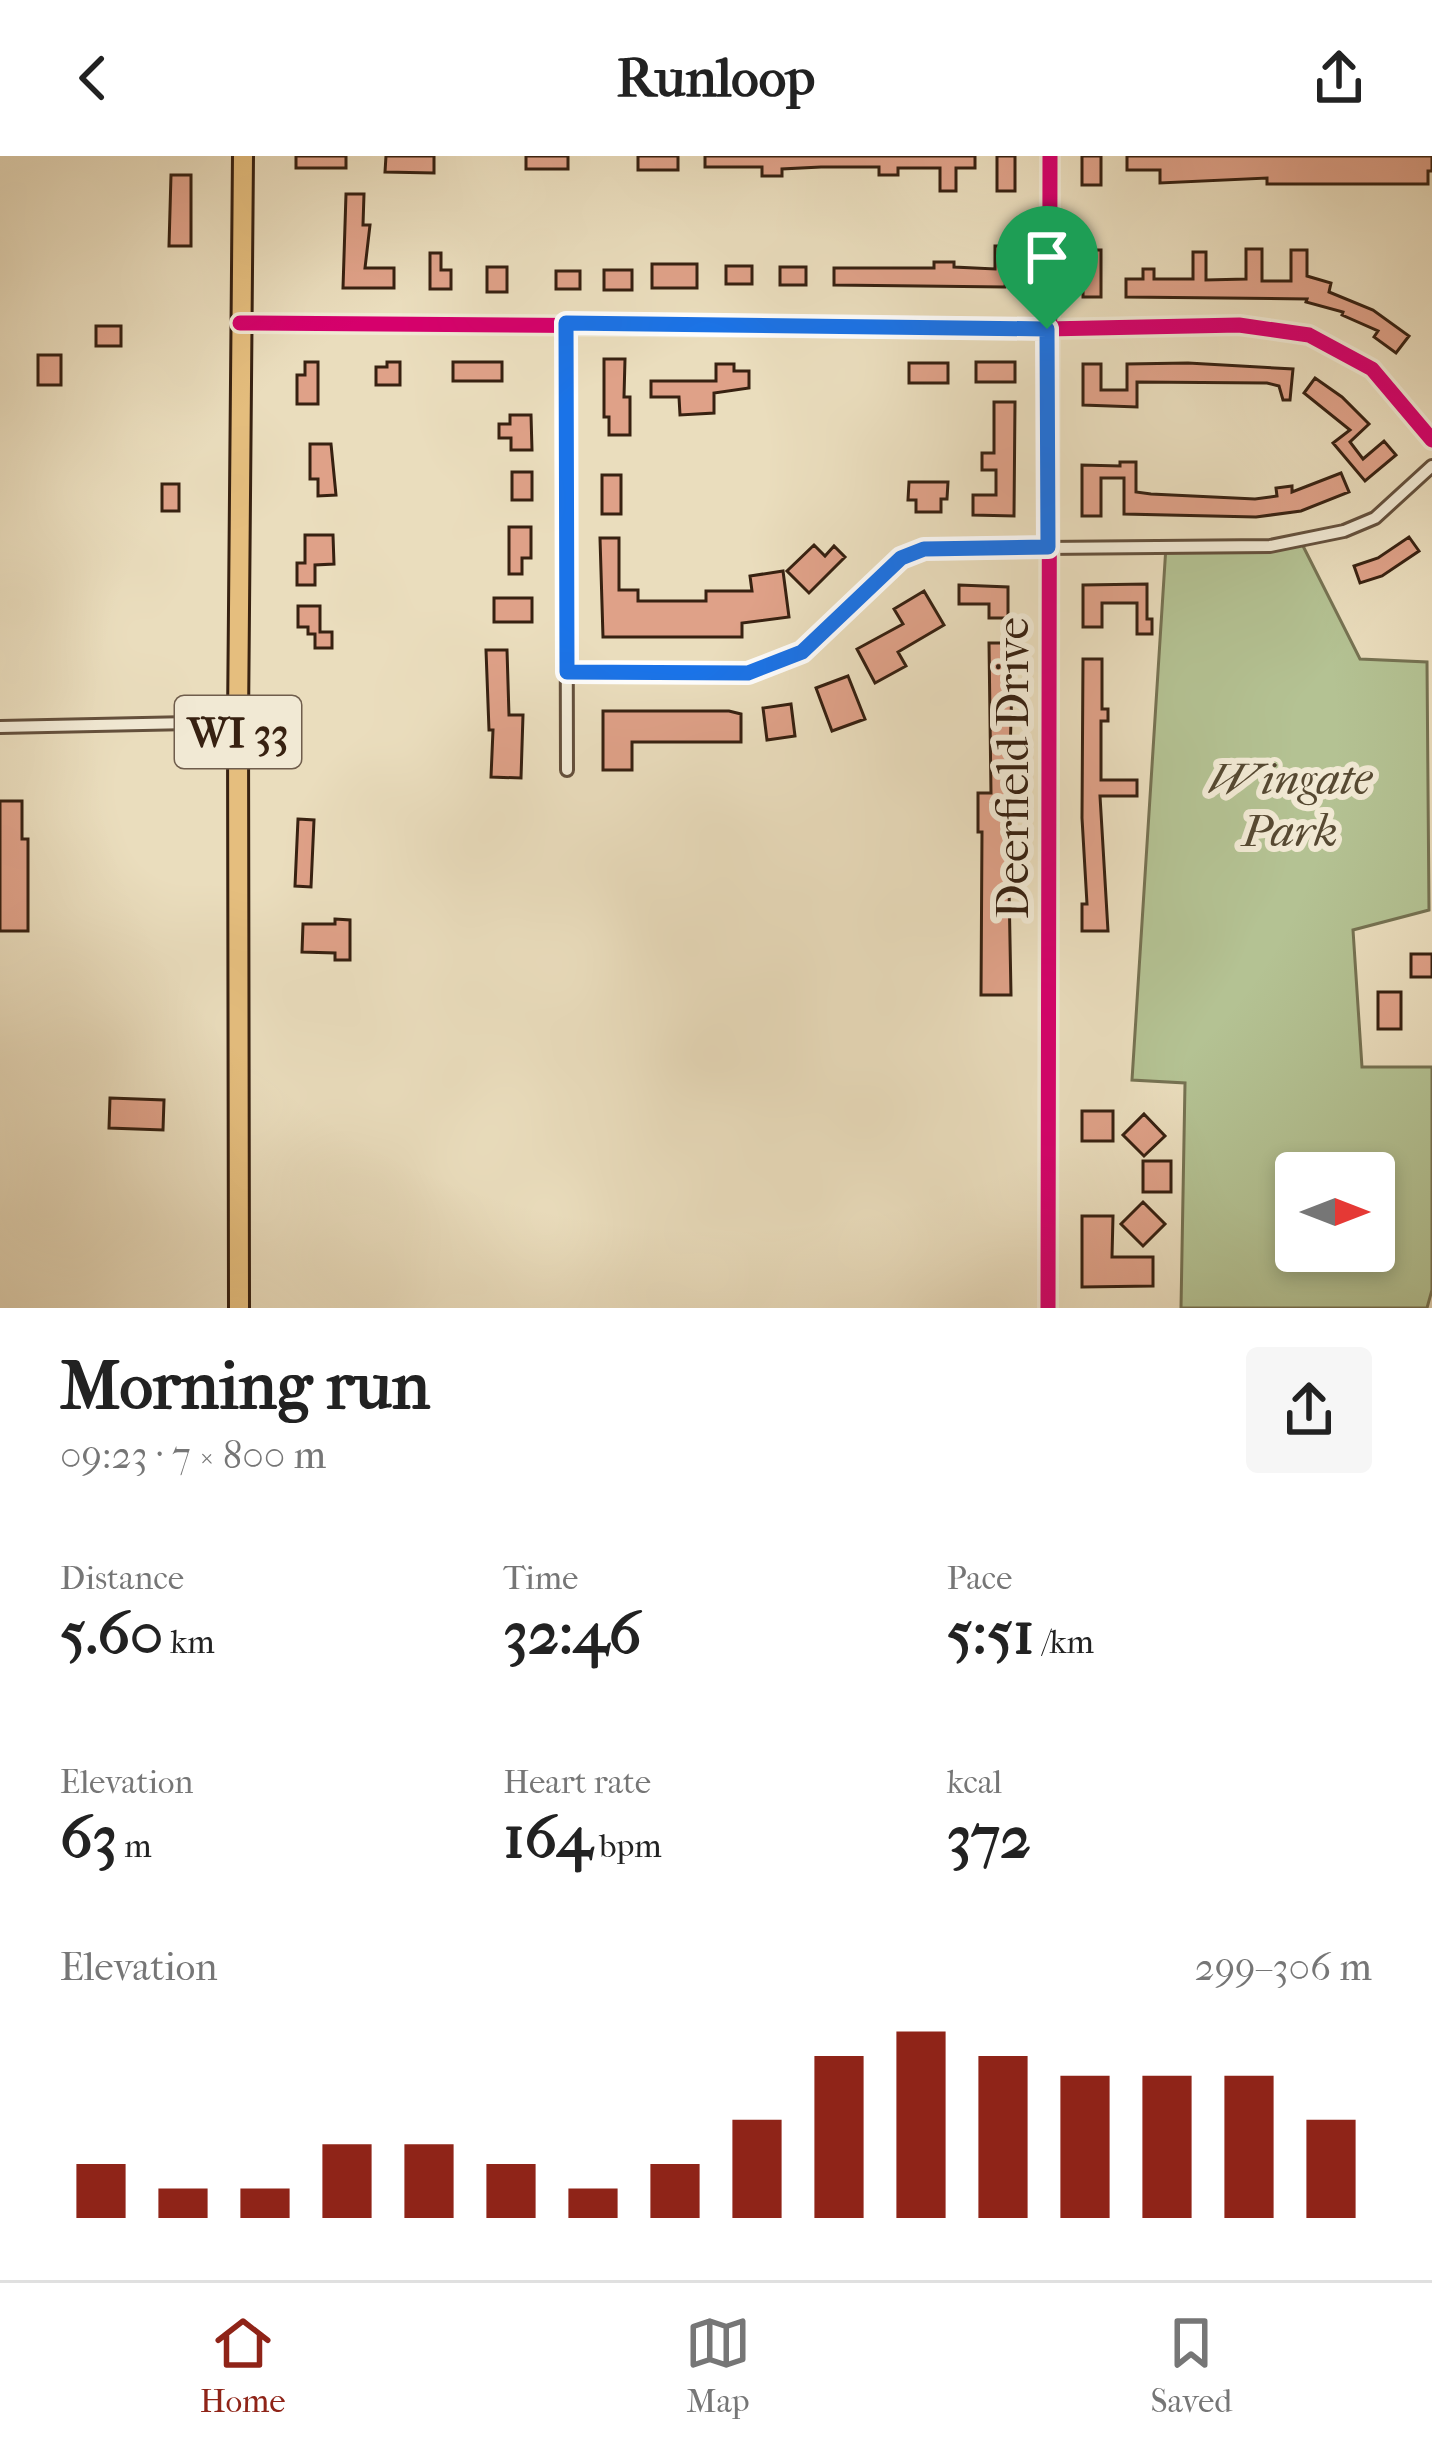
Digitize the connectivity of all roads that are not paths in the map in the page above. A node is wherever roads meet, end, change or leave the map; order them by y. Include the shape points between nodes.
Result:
1 (243, 156) edge
2 (1050, 156) edge
3 (240, 323) junction
4 (566, 323) junction
5 (1047, 329) junction
6 (1432, 440) edge
7 (1432, 466) edge
8 (1048, 547) junction
9 (567, 672) junction
10 (238, 722) junction
11 (0, 728) edge
12 (567, 770) dead end
13 (239, 1308) edge
14 (1048, 1308) edge

1 - 3 main road, WI 33
2 - 5 street, Deerfield Drive
3 - 4 street
3 - 10 main road, WI 33
4 - 5 street
4 - 9 street
5 - 6 street via 1239,325 1309,335 1372,369
5 - 8 street, Deerfield Drive
7 - 8 street via 1375,518 1300,542
8 - 9 street via 924,549 901,558 802,652 748,673
8 - 14 street, Deerfield Drive
9 - 12 street
10 - 11 street
10 - 13 main road, WI 33

